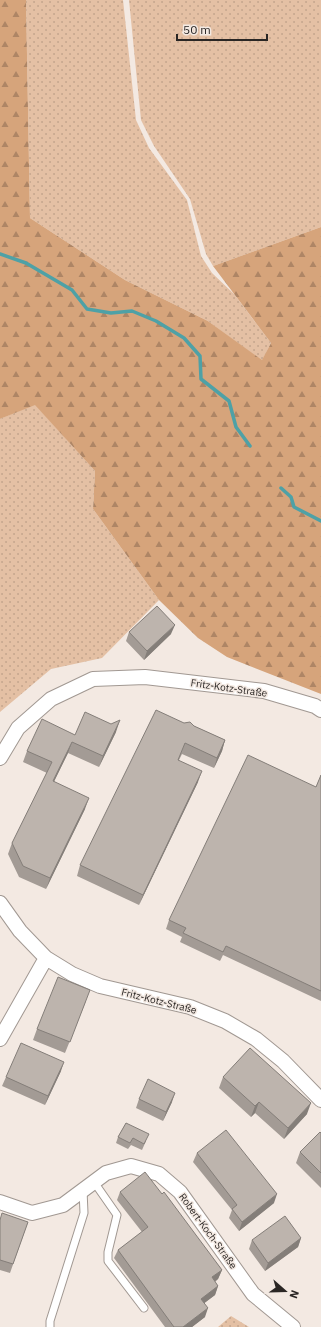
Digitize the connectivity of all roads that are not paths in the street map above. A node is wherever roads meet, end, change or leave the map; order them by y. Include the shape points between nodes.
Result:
1 (321, 710) edge
2 (0, 758) edge
3 (0, 903) edge
4 (46, 958) junction
5 (0, 1038) edge
6 (321, 1100) edge
7 (94, 1182) junction
8 (83, 1190) junction
9 (0, 1202) edge
10 (144, 1308) dead end
11 (50, 1327) edge
12 (293, 1327) edge

1 - 2 street, Fritz-Kotz-Straße via 264,691 145,676 93,679 50,699 18,728
3 - 4 street, Fritz-Kotz-Straße via 20,931
4 - 5 street
4 - 6 street, Fritz-Kotz-Straße via 72,974 100,986 190,1007 225,1021 256,1039 283,1061
7 - 8 street, Robert-Koch-Straße
7 - 10 lane via 117,1215 108,1260
7 - 12 street, Robert-Koch-Straße via 106,1173 131,1166 159,1174 180,1192 253,1294
8 - 9 street, Robert-Koch-Straße via 63,1205 32,1213
8 - 11 lane via 84,1213

